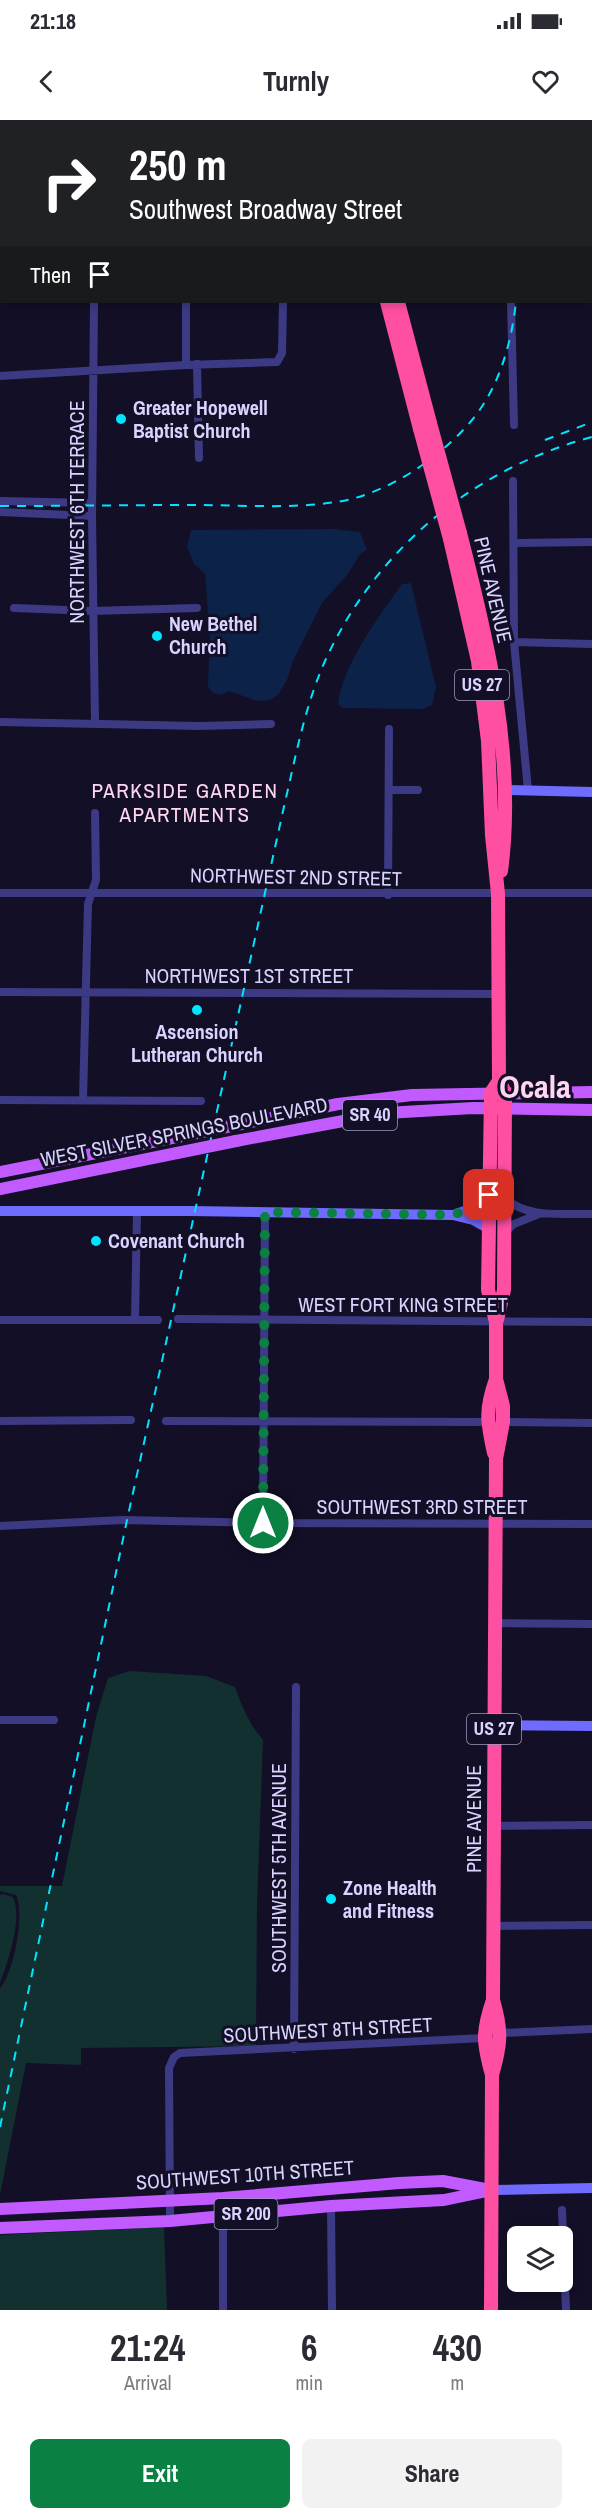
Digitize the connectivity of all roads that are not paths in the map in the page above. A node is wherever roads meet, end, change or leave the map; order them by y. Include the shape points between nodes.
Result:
1 (94, 303) edge
2 (186, 303) edge
3 (283, 303) edge
4 (387, 303) edge
5 (398, 303) edge
6 (511, 303) edge
7 (197, 364) junction
8 (186, 365) junction
9 (94, 370) junction
10 (0, 376) edge
11 (514, 425) dead end
12 (425, 426) junction
13 (199, 459) dead end
14 (513, 481) dead end
15 (0, 501) edge
16 (92, 503) junction
17 (0, 512) edge
18 (92, 516) junction
19 (455, 536) junction
20 (592, 542) edge
21 (514, 543) junction
22 (14, 608) dead end
23 (197, 608) dead end
24 (92, 611) junction
25 (514, 642) junction
26 (592, 644) edge
27 (0, 722) edge
28 (95, 723) junction
29 (271, 724) dead end
30 (389, 729) dead end
31 (504, 789) junction
32 (390, 790) junction
33 (418, 790) dead end
34 (528, 790) junction
35 (592, 792) edge
36 (95, 813) dead end
37 (0, 893) edge
38 (91, 893) junction
39 (592, 893) edge
40 (498, 894) junction
41 (388, 895) junction
42 (85, 992) junction
43 (0, 993) edge
44 (498, 994) junction
45 (499, 1089) junction
46 (592, 1092) edge
47 (0, 1100) edge
48 (83, 1100) junction
49 (201, 1101) dead end
50 (491, 1109) junction
51 (505, 1109) junction
52 (592, 1110) edge
53 (0, 1172) edge
54 (0, 1189) edge
55 (489, 1195) junction
56 (505, 1198) junction
57 (0, 1211) edge
58 (137, 1211) junction
59 (265, 1212) junction
60 (541, 1213) junction
61 (592, 1214) edge
62 (453, 1215) junction
63 (489, 1229) junction
64 (505, 1232) junction
65 (178, 1319) dead end
66 (0, 1320) edge
67 (135, 1320) junction
68 (158, 1320) dead end
69 (264, 1321) junction
70 (496, 1322) junction
71 (592, 1322) edge
72 (496, 1379) junction
73 (131, 1420) dead end
74 (0, 1421) edge
75 (166, 1421) dead end
76 (263, 1421) junction
77 (487, 1422) junction
78 (503, 1422) junction
79 (592, 1423) edge
80 (496, 1459) junction
81 (263, 1523) junction
82 (495, 1523) junction
83 (592, 1524) edge
84 (0, 1526) edge
85 (494, 1623) junction
86 (592, 1624) edge
87 (296, 1687) dead end
88 (0, 1720) edge
89 (54, 1720) dead end
90 (494, 1725) junction
91 (592, 1725) edge
92 (592, 1825) edge
93 (494, 1826) junction
94 (592, 1925) edge
95 (493, 1926) junction
96 (493, 2000) junction
97 (592, 2028) edge
98 (501, 2032) junction
99 (484, 2038) junction
100 (294, 2049) junction
101 (492, 2075) junction
102 (592, 2188) edge
103 (492, 2190) junction
104 (223, 2198) junction
105 (170, 2201) junction
106 (331, 2206) junction
107 (1, 2209) edge
108 (562, 2210) dead end
109 (223, 2217) junction
110 (170, 2221) junction
111 (0, 2228) edge
112 (223, 2310) edge
113 (332, 2310) edge
114 (491, 2310) edge
115 (566, 2310) edge

1 - 9 street, NORTHWEST 6TH TERRACE
2 - 8 street
3 - 7 street via 282,353 278,362
4 - 12 highway, PINE AVENUE / US 27
5 - 12 highway, PINE AVENUE / US 27
6 - 11 street
7 - 8 street
7 - 13 street
8 - 9 street
9 - 10 street
9 - 16 street, NORTHWEST 6TH TERRACE
12 - 19 highway, PINE AVENUE / US 27, bridge
14 - 21 street
15 - 16 street
16 - 18 street, NORTHWEST 6TH TERRACE
17 - 18 street
18 - 24 street, NORTHWEST 6TH TERRACE
19 - 31 highway, PINE AVENUE / US 27 via 492,678
19 - 40 highway, PINE AVENUE / US 27 via 482,688
20 - 21 street
21 - 25 street
22 - 24 street
23 - 24 street
24 - 28 street, NORTHWEST 6TH TERRACE
25 - 26 street
25 - 34 street
27 - 28 street
28 - 29 street
30 - 32 street
31 - 34 street
31 - 40 highway, PINE AVENUE / US 27 via 506,835
32 - 33 street
32 - 41 street
34 - 35 street
36 - 38 street via 96,880
37 - 38 street, NORTHWEST 2ND STREET
38 - 41 street, NORTHWEST 2ND STREET
38 - 42 street
39 - 40 street, NORTHWEST 2ND STREET
40 - 41 street, NORTHWEST 2ND STREET
40 - 44 highway, PINE AVENUE / US 27
42 - 43 street, NORTHWEST 1ST STREET
42 - 44 street, NORTHWEST 1ST STREET
42 - 48 street
44 - 45 highway, PINE AVENUE / US 27
45 - 46 main road, WEST SILVER SPRINGS BOULEVARD / SR 40
45 - 50 highway, PINE AVENUE / US 27
45 - 51 highway, PINE AVENUE / US 27
45 - 53 main road, WEST SILVER SPRINGS BOULEVARD / SR 40, bridge via 363,1100
47 - 48 street
48 - 49 street
50 - 51 main road, WEST SILVER SPRINGS BOULEVARD / SR 40
50 - 54 main road, WEST SILVER SPRINGS BOULEVARD / SR 40, bridge via 386,1113
50 - 55 highway, PINE AVENUE / US 27
51 - 52 main road, WEST SILVER SPRINGS BOULEVARD / SR 40
51 - 56 highway, PINE AVENUE / US 27
55 - 62 street via 481,1205
55 - 63 highway, PINE AVENUE / US 27
56 - 60 street via 515,1206
56 - 64 highway, PINE AVENUE / US 27
57 - 58 street
58 - 59 street
58 - 67 street
59 - 62 street
59 - 69 street
60 - 61 street
60 - 64 street via 515,1223
62 - 63 street
63 - 70 highway, PINE AVENUE / US 27 via 488,1290
64 - 70 highway, PINE AVENUE / US 27 via 504,1290
65 - 69 street, WEST FORT KING STREET
66 - 67 street
67 - 68 street
69 - 70 street, WEST FORT KING STREET
69 - 76 street
70 - 71 street, WEST FORT KING STREET
70 - 72 highway, PINE AVENUE / US 27
72 - 77 highway, PINE AVENUE / US 27
72 - 78 highway, PINE AVENUE / US 27
73 - 74 street
75 - 76 street
76 - 77 street
76 - 81 street
77 - 80 highway, PINE AVENUE / US 27
78 - 79 street
78 - 80 highway, PINE AVENUE / US 27
80 - 82 highway, PINE AVENUE / US 27
81 - 82 street, SOUTHWEST 3RD STREET
81 - 84 street, SOUTHWEST 3RD STREET via 123,1520
82 - 83 street, SOUTHWEST 3RD STREET
82 - 85 highway, PINE AVENUE / US 27
85 - 86 street
85 - 90 highway, PINE AVENUE / US 27
87 - 100 street, SOUTHWEST 5TH AVENUE
88 - 89 street
90 - 91 street
90 - 93 highway, PINE AVENUE / US 27
92 - 93 street
93 - 95 highway, PINE AVENUE / US 27
94 - 95 street
95 - 96 highway, PINE AVENUE / US 27
96 - 98 highway, PINE AVENUE / US 27
96 - 99 highway, PINE AVENUE / US 27
97 - 98 street
98 - 101 highway, PINE AVENUE / US 27
99 - 100 street, SOUTHWEST 8TH STREET
99 - 101 highway, PINE AVENUE / US 27
100 - 105 street, SOUTHWEST 8TH STREET via 174,2057 170,2068
101 - 103 highway, PINE AVENUE / US 27
102 - 103 street, SOUTHWEST 10TH STREET
103 - 104 main road, SOUTHWEST 10TH STREET / SR 200 via 437,2181
103 - 106 main road, SOUTHWEST 10TH STREET / SR 200 via 444,2200
103 - 114 highway, PINE AVENUE / US 27
104 - 105 main road, SOUTHWEST 10TH STREET / SR 200
104 - 109 street
105 - 107 main road, SOUTHWEST 10TH STREET / SR 200
105 - 110 street
106 - 109 main road, SOUTHWEST 10TH STREET / SR 200
106 - 113 street
108 - 115 street
109 - 110 main road, SOUTHWEST 10TH STREET / SR 200
109 - 112 street
110 - 111 main road, SOUTHWEST 10TH STREET / SR 200

